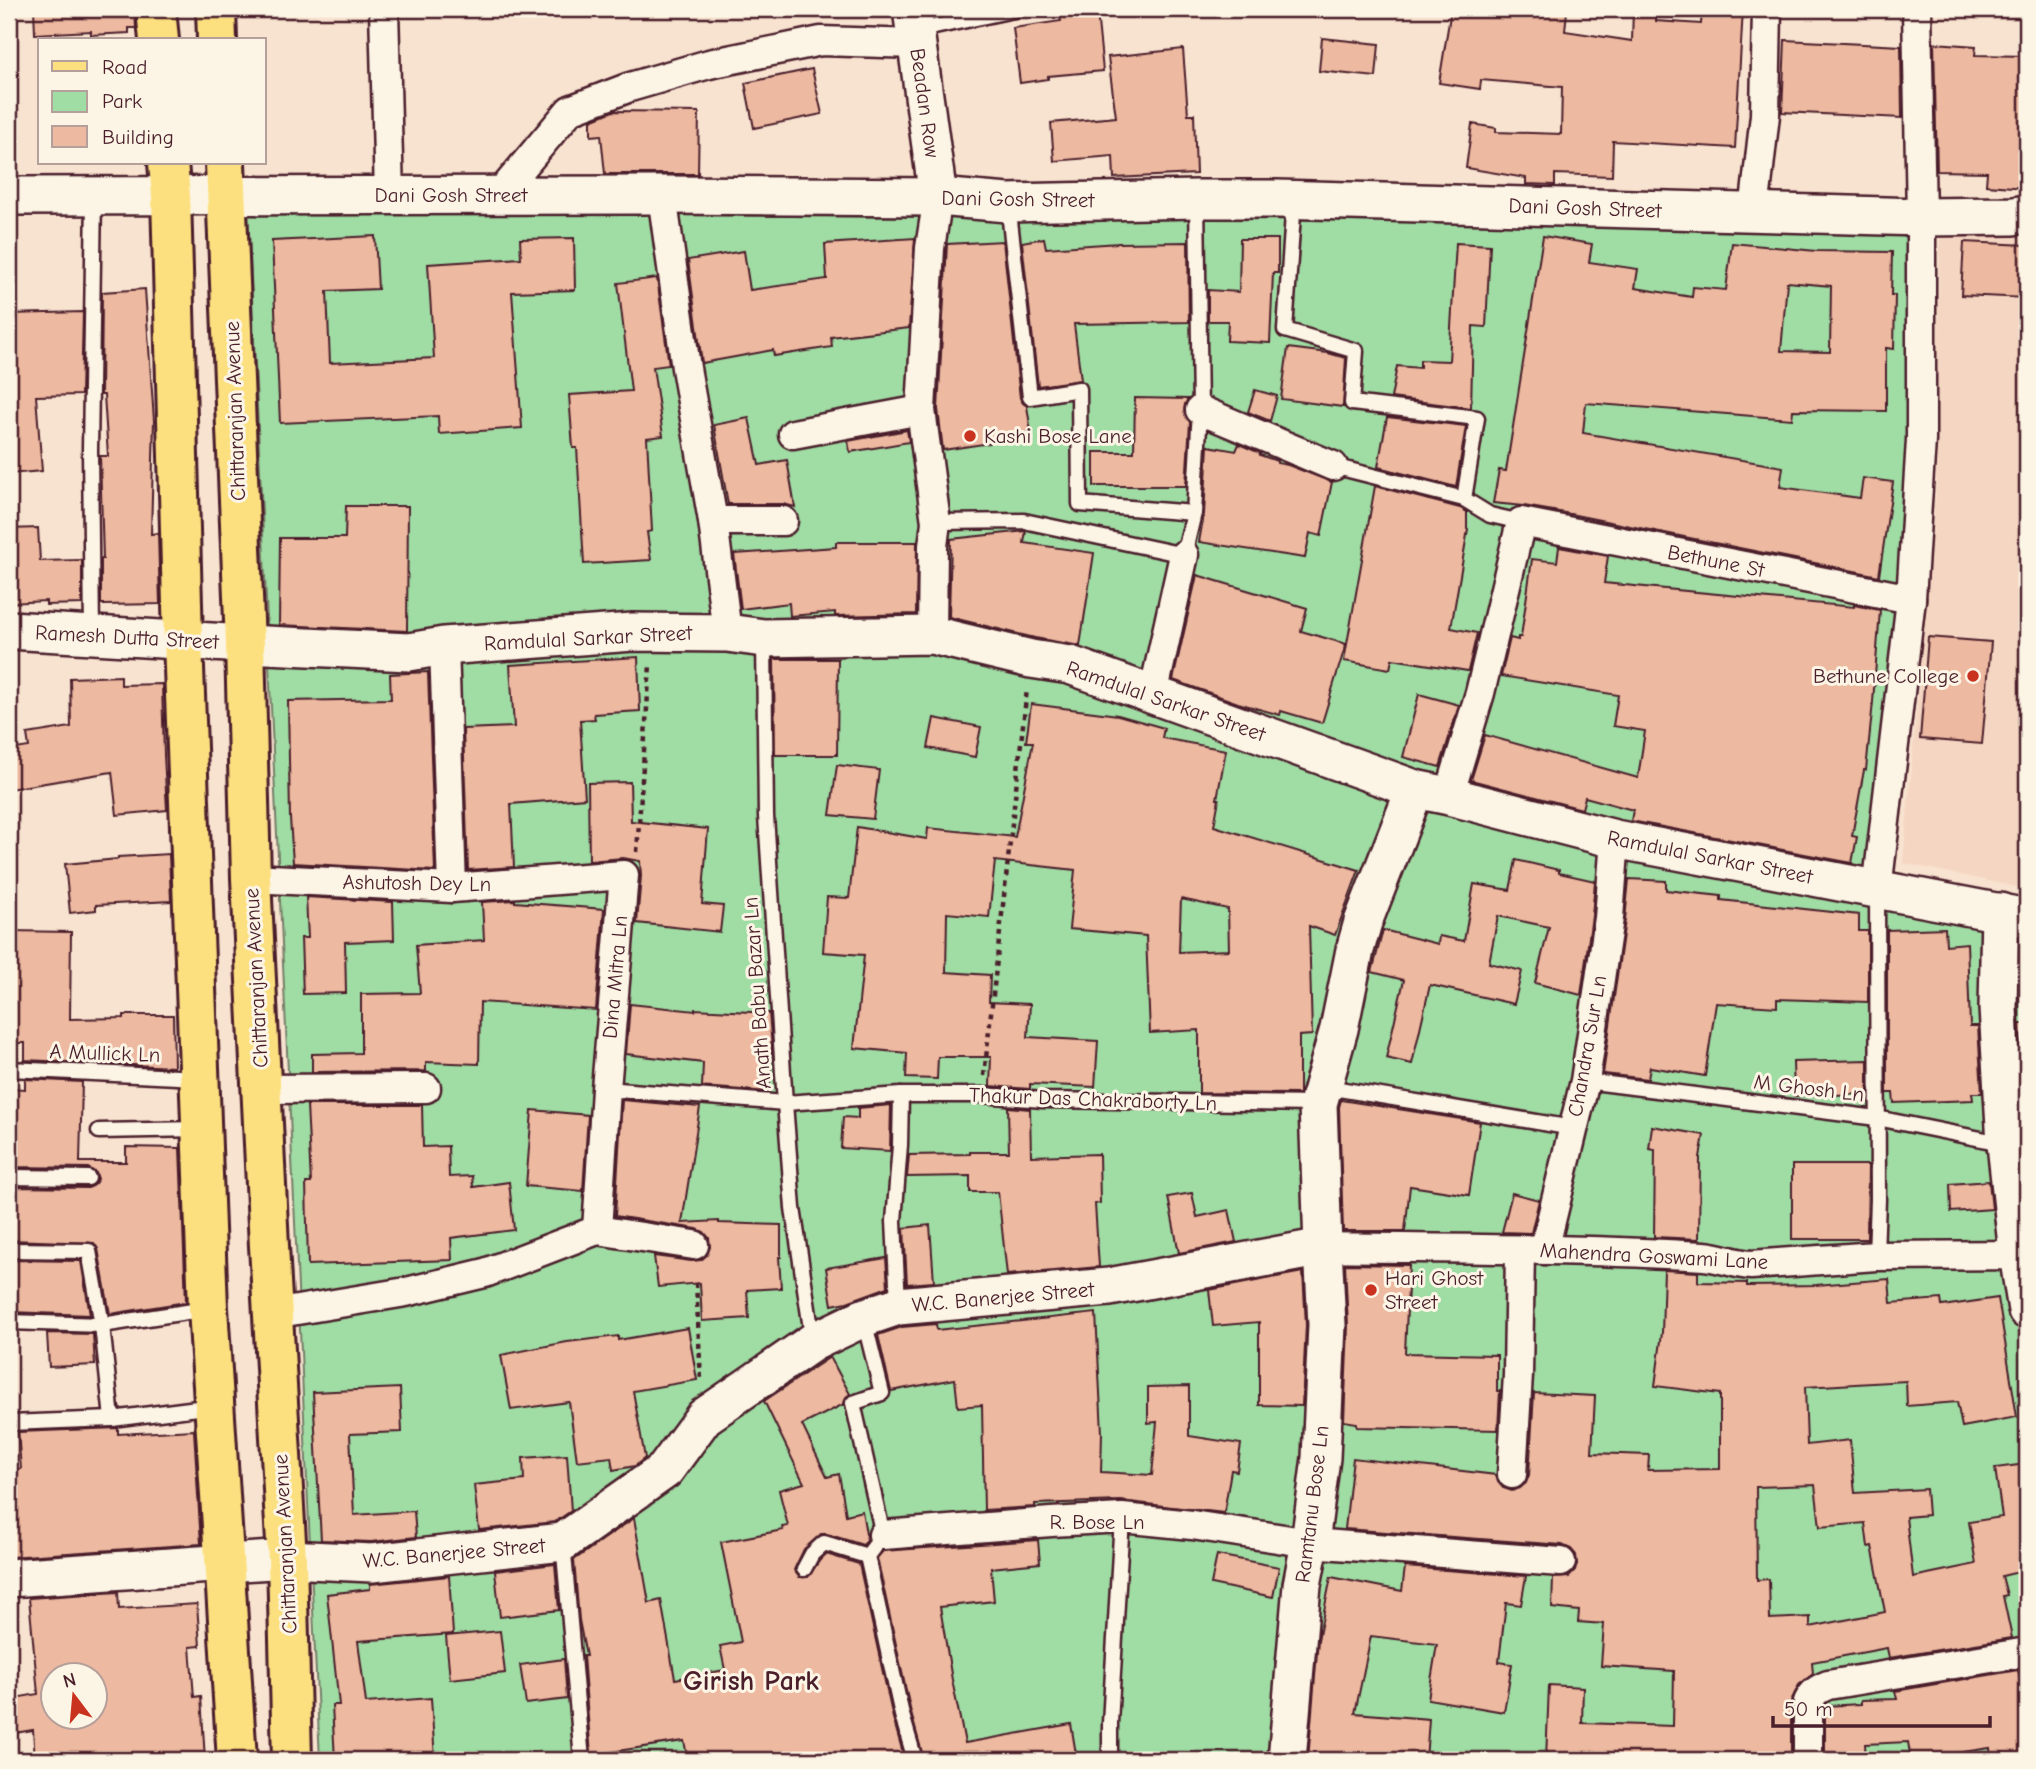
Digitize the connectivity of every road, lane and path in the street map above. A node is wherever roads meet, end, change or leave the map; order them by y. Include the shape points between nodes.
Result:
1 (156, 9) edge
2 (216, 9) edge
3 (384, 9) edge
4 (1018, 9) edge
5 (1767, 9) edge
6 (1917, 9) edge
7 (914, 28) edge
8 (159, 38) edge
9 (218, 38) edge
10 (169, 179) edge
11 (226, 179) edge
12 (94, 195) junction
13 (389, 195) junction
14 (499, 195) junction
15 (662, 195) junction
16 (9, 196) edge
17 (938, 197) junction
18 (1197, 199) junction
19 (1294, 200) junction
20 (1009, 203) junction
21 (1754, 212) junction
22 (2027, 214) edge
23 (1921, 217) junction
24 (1200, 410) junction
25 (922, 411) junction
26 (793, 434) dead end
27 (1333, 466) joint
28 (1464, 499) junction
29 (1194, 513) junction
30 (712, 521) junction
31 (783, 521) dead end
32 (936, 522) junction
33 (1521, 522) junction
34 (1184, 555) junction
35 (1911, 599) junction
36 (9, 630) edge
37 (652, 632) junction
38 (727, 633) junction
39 (92, 634) junction
40 (932, 635) junction
41 (764, 638) junction
42 (183, 641) junction
43 (245, 645) junction
44 (444, 646) junction
45 (1031, 659) junction
46 (1153, 695) junction
47 (1432, 792) junction
48 (1615, 839) junction
49 (624, 875) junction
50 (251, 878) junction
51 (452, 888) junction
52 (1877, 890) junction
53 (2014, 915) edge
54 (9, 1069) edge
55 (199, 1078) junction
56 (1585, 1081) junction
57 (426, 1088) dead end
58 (261, 1089) junction
59 (606, 1089) junction
60 (901, 1095) junction
61 (982, 1095) junction
62 (785, 1103) junction
63 (1318, 1104) junction
64 (1877, 1118) junction
65 (1573, 1128) junction
66 (201, 1129) junction
67 (99, 1131) dead end
68 (2017, 1144) edge
69 (9, 1177) edge
70 (88, 1178) dead end
71 (597, 1230) junction
72 (694, 1245) dead end
73 (1323, 1247) junction
74 (9, 1250) edge
75 (1532, 1250) junction
76 (2023, 1255) edge
77 (1876, 1256) junction
78 (696, 1283) dead end
79 (898, 1306) junction
80 (208, 1308) junction
81 (2027, 1310) edge
82 (273, 1314) junction
83 (863, 1318) junction
84 (9, 1322) edge
85 (102, 1325) junction
86 (813, 1342) junction
87 (216, 1406) junction
88 (704, 1417) junction
89 (112, 1419) junction
90 (9, 1423) edge
91 (1512, 1474) dead end
92 (1122, 1518) junction
93 (563, 1542) junction
94 (1310, 1543) junction
95 (875, 1545) junction
96 (287, 1559) junction
97 (225, 1563) junction
98 (1561, 1563) dead end
99 (804, 1569) dead end
100 (9, 1578) edge
101 (2027, 1652) edge
102 (237, 1760) edge
103 (292, 1760) edge
104 (582, 1760) edge
105 (915, 1760) edge
106 (1110, 1760) edge
107 (1287, 1760) edge
108 (1808, 1760) edge

1 - 8 main road
2 - 9 main road
3 - 13 street
4 - 7 lane
5 - 21 street via 1765,115
6 - 23 street
7 - 14 street via 709,64 570,110
7 - 17 street, Beadan Row
10 - 11 street, Dani Gosh Street
10 - 12 street, Dani Gosh Street
10 - 42 main road
11 - 13 street, Dani Gosh Street
11 - 43 main road, Chittaranjan Avenue
12 - 16 street, Dani Gosh Street
12 - 39 lane
13 - 14 street, Dani Gosh Street
14 - 15 street, Dani Gosh Street
15 - 17 street, Dani Gosh Street
15 - 30 street
17 - 20 street, Dani Gosh Street
17 - 25 street via 930,248
18 - 19 street, Dani Gosh Street
18 - 20 street, Dani Gosh Street
18 - 24 lane
19 - 21 street, Dani Gosh Street
19 - 28 lane via 1285,330 1356,351 1352,402 1477,418
20 - 29 lane via 1030,397 1079,389 1080,504
21 - 23 street, Dani Gosh Street
22 - 23 street, Dani Gosh Street
23 - 35 street via 1921,440
24 - 27 street
24 - 29 lane
25 - 26 street
25 - 32 street
27 - 28 lane
28 - 33 lane via 1490,515
29 - 34 lane
30 - 31 street
30 - 38 street
32 - 34 lane via 1024,521
32 - 40 street
33 - 35 street, Bethune St
33 - 47 street via 1480,694
34 - 46 street
35 - 52 street
36 - 39 street, Ramesh Dutta Street
37 - 38 street, Ramdulal Sarkar Street
37 - 44 street, Ramdulal Sarkar Street
37 - 49 path via 636,866
38 - 41 street, Ramdulal Sarkar Street
39 - 42 street, Ramesh Dutta Street
40 - 41 street, Ramdulal Sarkar Street
40 - 45 street, Ramdulal Sarkar Street
41 - 62 lane, Anath Babu Bazar Ln via 766,816
42 - 43 street, Ramesh Dutta Street
42 - 55 main road
43 - 44 street, Ramdulal Sarkar Street via 409,652
43 - 50 main road, Chittaranjan Avenue
44 - 51 street
45 - 46 street, Ramdulal Sarkar Street via 1070,665
45 - 61 path
46 - 47 street, Ramdulal Sarkar Street
47 - 48 street, Ramdulal Sarkar Street
47 - 63 street via 1363,922
48 - 52 street, Ramdulal Sarkar Street
48 - 56 street, Chandra Sur Ln via 1609,918
49 - 51 street, Ashutosh Dey Ln
49 - 59 street, Dina Mitra Ln
50 - 51 street, Ashutosh Dey Ln
50 - 58 main road, Chittaranjan Avenue
52 - 53 street, Ramdulal Sarkar Street
52 - 64 lane
53 - 68 street via 1998,1009
54 - 55 lane, A Mullick Ln
55 - 66 main road
56 - 64 lane, M Ghosh Ln
56 - 65 street, Chandra Sur Ln
57 - 58 street
58 - 82 main road, Chittaranjan Avenue
59 - 62 lane, Thakur Das Chakraborty Ln
59 - 71 street, Dina Mitra Ln
60 - 61 lane, Thakur Das Chakraborty Ln
60 - 62 lane, Thakur Das Chakraborty Ln
60 - 79 lane via 894,1221
61 - 63 lane, Thakur Das Chakraborty Ln
62 - 86 lane, Anath Babu Bazar Ln via 793,1208
63 - 65 lane, Thakur Das Chakraborty Ln via 1339,1089
63 - 73 street
64 - 68 lane, M Ghosh Ln
64 - 77 lane
65 - 75 street, Chandra Sur Ln
66 - 67 lane
66 - 80 main road
68 - 76 street
69 - 70 lane
71 - 72 street
71 - 82 street via 485,1273 406,1292
73 - 75 street, Mahendra Goswami Lane
73 - 79 street, W.C. Banerjee Street via 1109,1287
73 - 94 street, Ramtanu Bose Ln via 1326,1339 1321,1458
74 - 85 lane via 89,1251
75 - 77 street, Mahendra Goswami Lane via 1708,1256 1751,1265
75 - 91 street, Chandra Sur Ln
76 - 77 street, Mahendra Goswami Lane
76 - 81 street
78 - 88 path
79 - 83 street, W.C. Banerjee Street
80 - 85 lane
80 - 87 main road
82 - 96 main road, Chittaranjan Avenue
83 - 86 street, W.C. Banerjee Street
83 - 95 lane via 882,1393 853,1403
84 - 85 lane
85 - 89 lane
86 - 88 street, W.C. Banerjee Street
87 - 89 lane
87 - 97 main road
88 - 93 street, W.C. Banerjee Street via 664,1470
89 - 90 lane
92 - 94 street, R. Bose Ln
92 - 95 street, R. Bose Ln via 1051,1522
92 - 106 lane
93 - 96 street, W.C. Banerjee Street via 372,1563
93 - 104 lane
94 - 98 street, R. Bose Ln
94 - 107 street, Ramtanu Bose Ln via 1302,1585
95 - 99 lane via 824,1543
95 - 105 lane via 902,1715
96 - 97 street, W.C. Banerjee Street
96 - 103 main road, Chittaranjan Avenue
97 - 100 street, W.C. Banerjee Street
97 - 102 main road
101 - 108 street via 1818,1689 1808,1702

